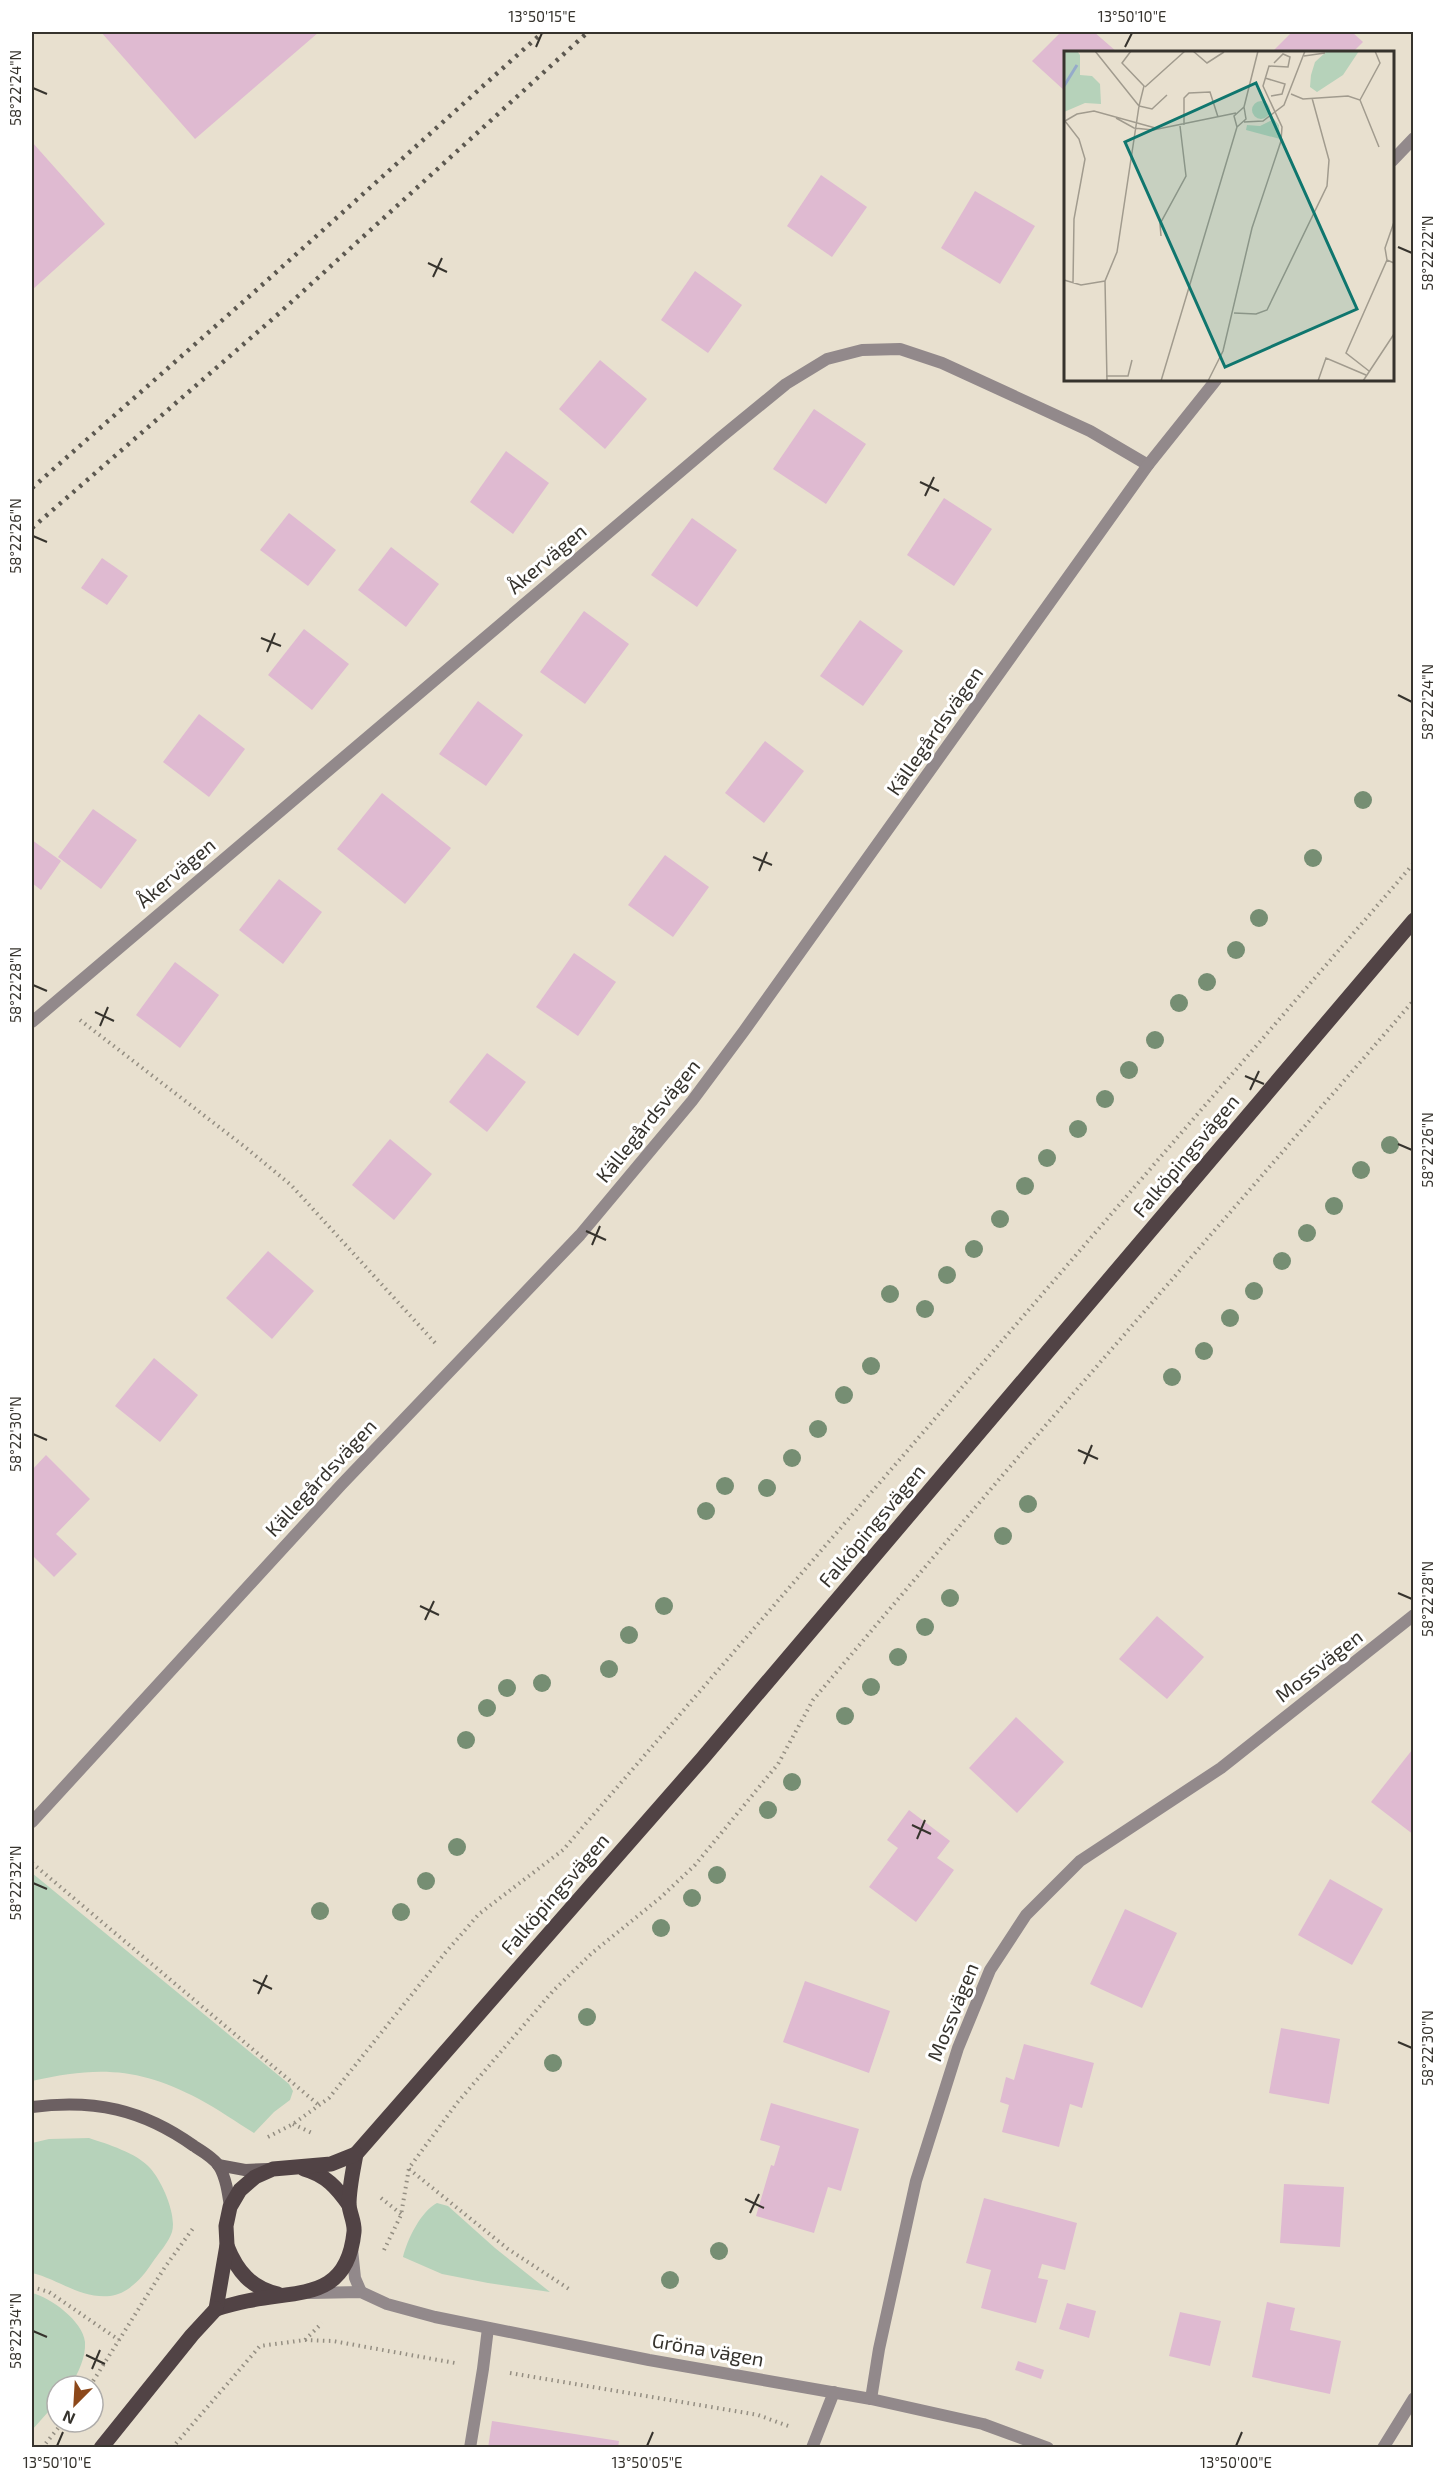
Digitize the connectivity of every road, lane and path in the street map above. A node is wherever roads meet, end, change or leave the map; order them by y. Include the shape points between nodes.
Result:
1 (1413, 138) edge
2 (1394, 159) edge
3 (1214, 381) edge
4 (1148, 465) junction
5 (1413, 862) edge
6 (1413, 920) edge
7 (1413, 1000) edge
8 (55, 1002) junction
9 (32, 1022) edge
10 (455, 1365) junction
11 (1413, 1615) edge
12 (32, 1822) edge
13 (32, 1863) edge
14 (320, 2106) junction
15 (32, 2107) edge
16 (292, 2124) junction
17 (312, 2133) dead end
18 (270, 2136) dead end
19 (356, 2154) junction
20 (218, 2165) junction
21 (296, 2167) junction
22 (409, 2168) junction
23 (273, 2169) junction
24 (382, 2199) dead end
25 (349, 2205) junction
26 (230, 2206) junction
27 (401, 2215) junction
28 (195, 2226) dead end
29 (389, 2240) dead end
30 (227, 2245) junction
31 (352, 2249) junction
32 (32, 2288) edge
33 (572, 2291) dead end
34 (361, 2292) junction
35 (308, 2293) junction
36 (287, 2296) junction
37 (216, 2309) junction
38 (315, 2328) dead end
39 (488, 2328) junction
40 (119, 2340) junction
41 (305, 2340) junction
42 (416, 2356) dead end
43 (98, 2374) edge
44 (526, 2376) dead end
45 (834, 2392) junction
46 (1413, 2398) edge
47 (871, 2399) junction
48 (53, 2434) edge
49 (814, 2442) edge
50 (42, 2448) edge
51 (101, 2448) edge
52 (172, 2448) edge
53 (470, 2448) edge
54 (1048, 2448) edge
55 (1383, 2448) edge

1 - 2 street
3 - 4 street, Källegårdsvägen
4 - 8 street, Åkervägen via 1090,431 951,367 900,349 862,350 827,359 786,384 720,438
4 - 10 street, Källegårdsvägen via 692,1101 580,1235
5 - 14 path via 562,1850 479,1914
6 - 19 main road, Falköpingsvägen via 702,1759
7 - 22 path via 813,1700 778,1764 694,1865 554,1991 457,2103
8 - 9 street, Åkervägen
8 - 10 path via 291,1185
10 - 12 street, Källegårdsvägen
11 - 47 street, Mossvägen via 1221,1768 1080,1861 1026,1915 990,1970 958,2048 915,2181
13 - 14 path
14 - 16 path
15 - 20 street via 96,2105 142,2115 187,2140
16 - 17 path
16 - 18 path
19 - 21 main road via 331,2164
19 - 25 main road
20 - 23 street via 245,2170
20 - 26 street
21 - 23 main road
21 - 25 main road via 318,2173 336,2187
22 - 27 path
22 - 33 path via 508,2249
23 - 26 main road via 255,2177
24 - 27 path
25 - 31 main road via 355,2228
26 - 30 main road
27 - 29 path
28 - 40 path
30 - 36 main road via 234,2264 248,2281
30 - 37 main road
31 - 34 street
31 - 35 main road via 342,2269 328,2284
32 - 40 path via 49,2292
34 - 35 street
34 - 39 street, Gröna vägen via 387,2304
35 - 36 main road
36 - 37 main road
37 - 51 main road
38 - 41 path
39 - 45 street, Gröna vägen
39 - 53 street
40 - 43 path
41 - 42 path via 333,2341
41 - 52 path via 260,2346
44 - 49 path via 758,2415
45 - 47 street, Gröna vägen
45 - 49 street
46 - 55 street
47 - 54 street, Gröna vägen via 982,2424
48 - 50 path

